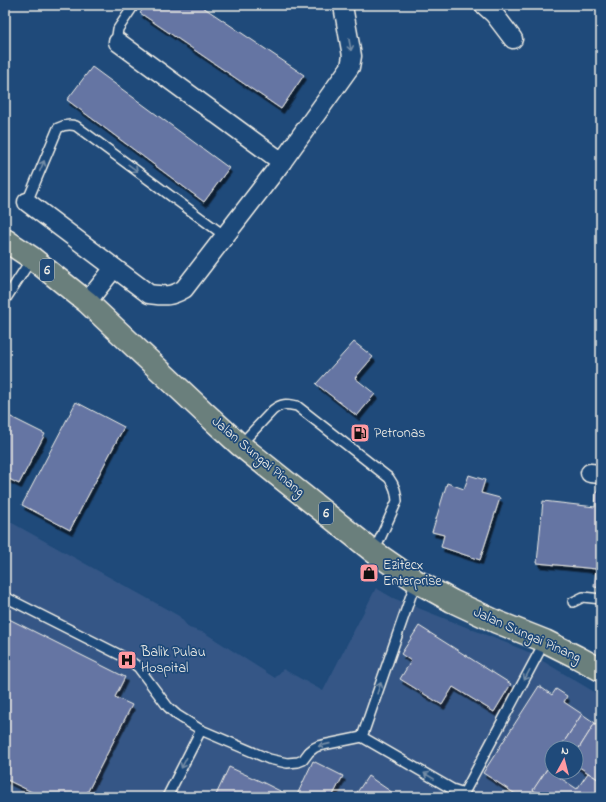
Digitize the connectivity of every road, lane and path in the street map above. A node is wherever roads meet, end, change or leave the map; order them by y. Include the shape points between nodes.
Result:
1 (134, 5) edge
2 (342, 5) edge
3 (484, 5) edge
4 (513, 39) dead end
5 (118, 42) joint
6 (282, 162) junction
7 (27, 202) joint
8 (225, 236) junction
9 (5, 240) edge
10 (32, 258) junction
11 (114, 268) junction
12 (5, 300) edge
13 (87, 302) junction
14 (240, 445) junction
15 (374, 552) junction
16 (416, 581) junction
17 (5, 598) edge
18 (601, 599) edge
19 (573, 602) dead end
20 (545, 641) junction
21 (601, 670) edge
22 (201, 730) junction
23 (362, 737) junction
24 (469, 795) edge
25 (166, 797) edge

1 - 5 lane via 118,29
2 -> 6 street via 352,56 350,67
3 - 4 street
5 - 6 street
6 - 8 street
7 -> 8 lane via 58,128 69,124 76,126
7 - 11 street
8 - 11 street via 184,289 175,294 149,294
9 - 10 main road, Jalan Sungai Pinang / 6
10 - 12 lane
10 - 13 main road, Jalan Sungai Pinang / 6
11 - 13 street
13 - 14 main road, Jalan Sungai Pinang / 6
14 - 15 main road, Jalan Sungai Pinang / 6
14 - 15 lane via 278,406 297,406 389,478 394,485 397,501
15 - 16 main road, Jalan Sungai Pinang / 6
16 - 20 main road, Jalan Sungai Pinang / 6 via 497,622
23 -> 16 lane
17 - 22 lane via 124,657 138,667 176,715
18 - 19 lane via 583,597
20 - 21 main road, Jalan Sungai Pinang / 6
20 -> 24 lane
23 -> 22 lane via 318,746 303,760 287,763 269,759
22 -> 25 lane
24 -> 23 lane via 452,789

